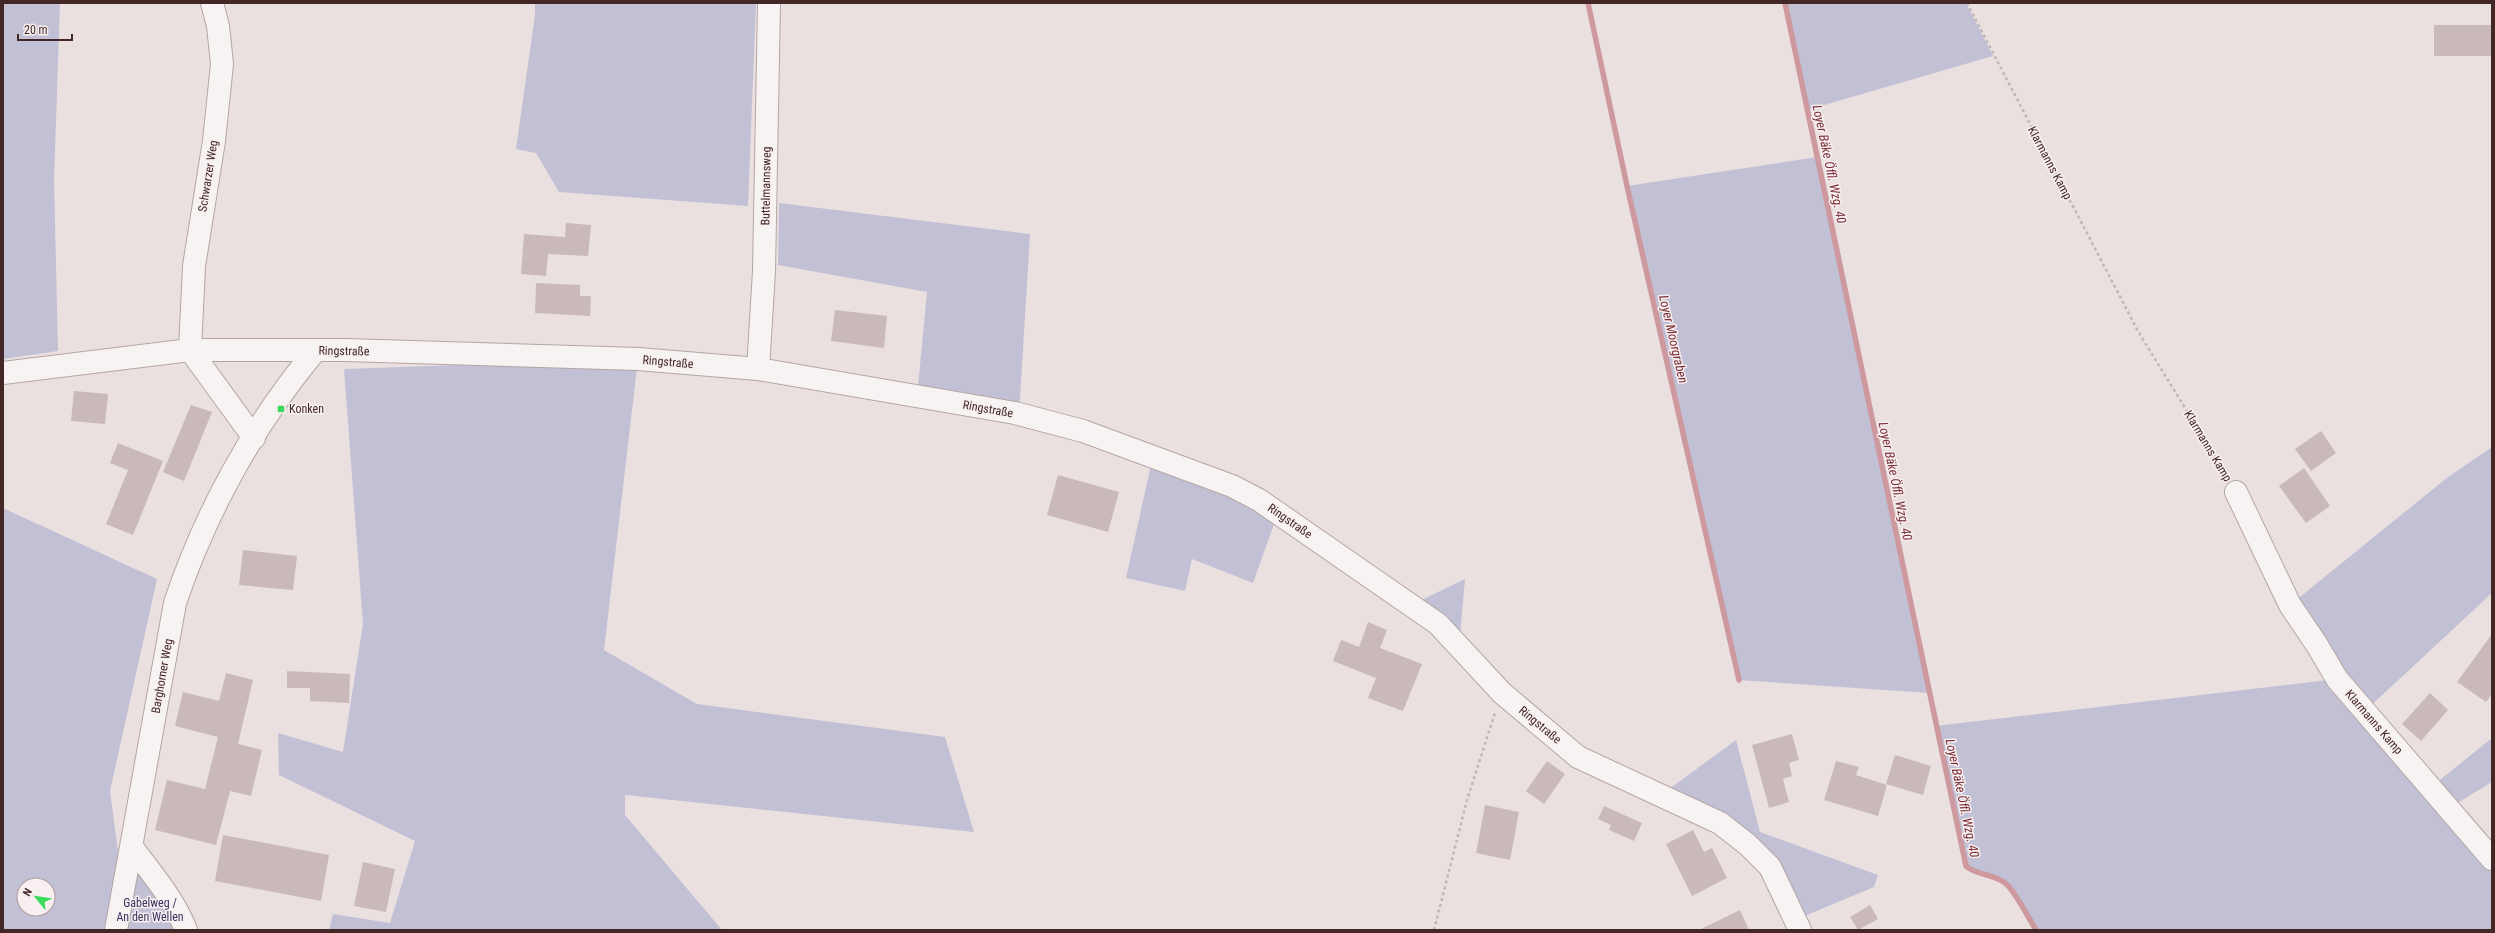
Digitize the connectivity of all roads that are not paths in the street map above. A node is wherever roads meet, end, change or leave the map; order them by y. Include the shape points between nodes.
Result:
1 (212, 3) edge
2 (769, 3) edge
3 (190, 350) junction
4 (315, 351) junction
5 (758, 369) junction
6 (3, 373) edge
7 (254, 438) junction
8 (2236, 492) road end
9 (132, 847) junction
10 (2492, 859) edge
11 (116, 930) edge
12 (186, 930) edge
13 (1800, 930) edge

1 - 3 street, Schwarzer Weg via 218,26 222,64 214,141 194,266
2 - 5 street, Buttelmannsweg via 764,271
3 - 4 street, Ringstraße
3 - 6 street, Ringstraße
3 - 7 street
4 - 5 street, Ringstraße via 638,359
4 - 7 street, Barghorner Weg via 290,381
5 - 13 street, Ringstraße via 1015,414 1083,431 1232,486 1259,500 1438,624 1502,693 1578,757 1720,823 1748,845 1770,868
7 - 9 street, Barghorner Weg via 194,551 175,604
8 - 10 street, Klarmanns Kamp via 2290,605 2337,679
9 - 11 street, Barghorner Weg
9 - 12 street via 168,895 179,912

